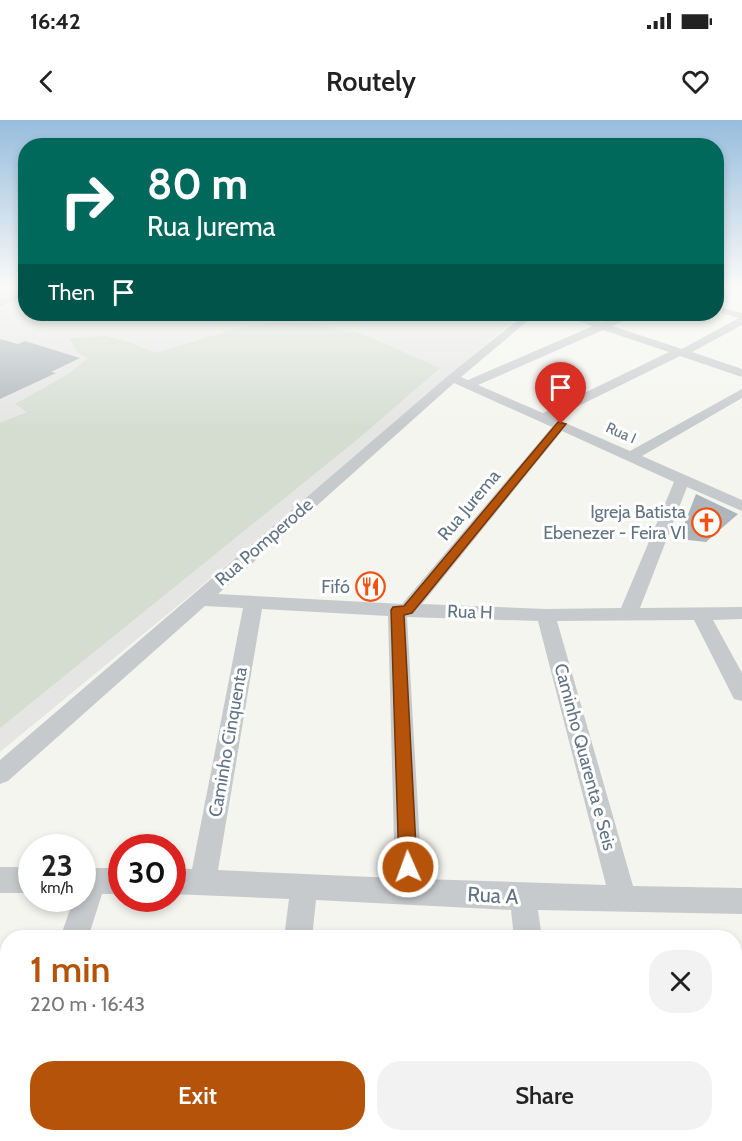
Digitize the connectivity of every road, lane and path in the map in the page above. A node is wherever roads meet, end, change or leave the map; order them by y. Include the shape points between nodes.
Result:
1 (504, 333) edge
2 (587, 333) edge
3 (622, 333) edge
4 (719, 333) edge
5 (681, 352) junction
6 (742, 374) edge
7 (453, 378) junction
8 (470, 384) junction
9 (742, 393) edge
10 (545, 417) junction
11 (561, 424) junction
12 (632, 456) junction
13 (682, 479) junction
14 (742, 506) edge
15 (199, 599) junction
16 (253, 604) junction
17 (402, 610) junction
18 (700, 613) junction
19 (742, 613) edge
20 (628, 614) junction
21 (546, 615) junction
22 (742, 693) edge
23 (0, 774) edge
24 (0, 880) edge
25 (18, 880) edge
26 (186, 880) edge
27 (203, 880) junction
28 (304, 887) junction
29 (409, 891) junction
30 (523, 897) junction
31 (623, 899) junction
32 (742, 901) edge
33 (80, 912) edge
34 (76, 930) edge
35 (299, 930) edge
36 (527, 930) edge

1 - 7 street, Rua Pomperode
2 - 8 street
3 - 5 street
4 - 5 street
5 - 6 street
5 - 10 street
7 - 8 street, Rua I
7 - 15 street, Rua Pomperode
8 - 10 street, Rua I
9 - 12 street
10 - 11 street, Rua I
11 - 12 street, Rua I
11 - 17 street, Rua Jurema
12 - 13 street, Rua I
13 - 14 street, Rua I
13 - 20 street
15 - 16 street, Rua H
15 - 23 street, Rua Pomperode
16 - 17 street, Rua H
16 - 27 street, Caminho Cinquenta
17 - 21 street, Rua H
17 - 29 street
18 - 19 street, Rua H
18 - 20 street, Rua H
18 - 22 street
20 - 21 street, Rua H
21 - 31 street, Caminho Quarenta e Seis
24 - 25 street
26 - 27 street, Rua A
27 - 28 street, Rua A
28 - 29 street, Rua A
28 - 35 street
29 - 30 street, Rua A
30 - 31 street, Rua A
30 - 36 street
31 - 32 street, Rua A
33 - 34 street

